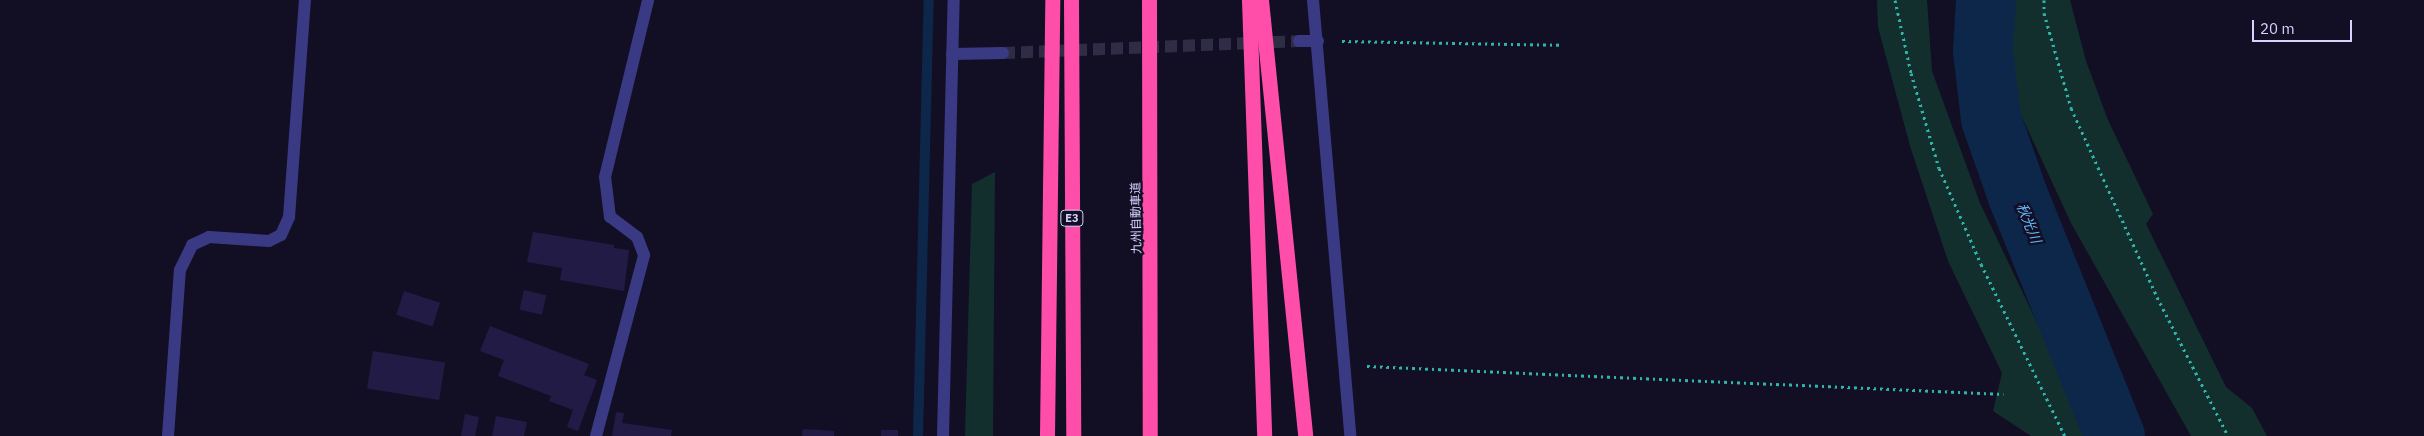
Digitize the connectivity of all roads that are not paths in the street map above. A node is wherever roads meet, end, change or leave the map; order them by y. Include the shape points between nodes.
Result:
1 (305, 0) edge
2 (648, 0) edge
3 (954, 0) edge
4 (1052, 0) edge
5 (1071, 0) edge
6 (1149, 0) edge
7 (1249, 0) edge
8 (1261, 0) edge
9 (1313, 0) edge
10 (1318, 40) junction
11 (1299, 41) tunnel mouth
12 (1003, 53) tunnel mouth
13 (952, 54) junction
14 (1151, 276) junction
15 (168, 436) edge
16 (596, 436) edge
17 (943, 436) edge
18 (1047, 436) edge
19 (1072, 436) edge
20 (1150, 436) edge
21 (1161, 436) edge
22 (1264, 436) edge
23 (1305, 436) edge
24 (1350, 436) edge

1 - 15 street via 289,217 281,235 269,241 209,237 192,245 180,270
2 - 16 street via 605,177 610,217 637,237 644,255
3 - 13 street
4 - 18 highway
5 - 19 highway, E3
6 - 14 highway, 九州自動車道
7 - 22 highway
8 - 23 highway
9 - 10 street
10 - 11 street
10 - 24 street
12 - 13 street
13 - 17 street
14 - 20 highway, 九州自動車道
14 - 21 highway

